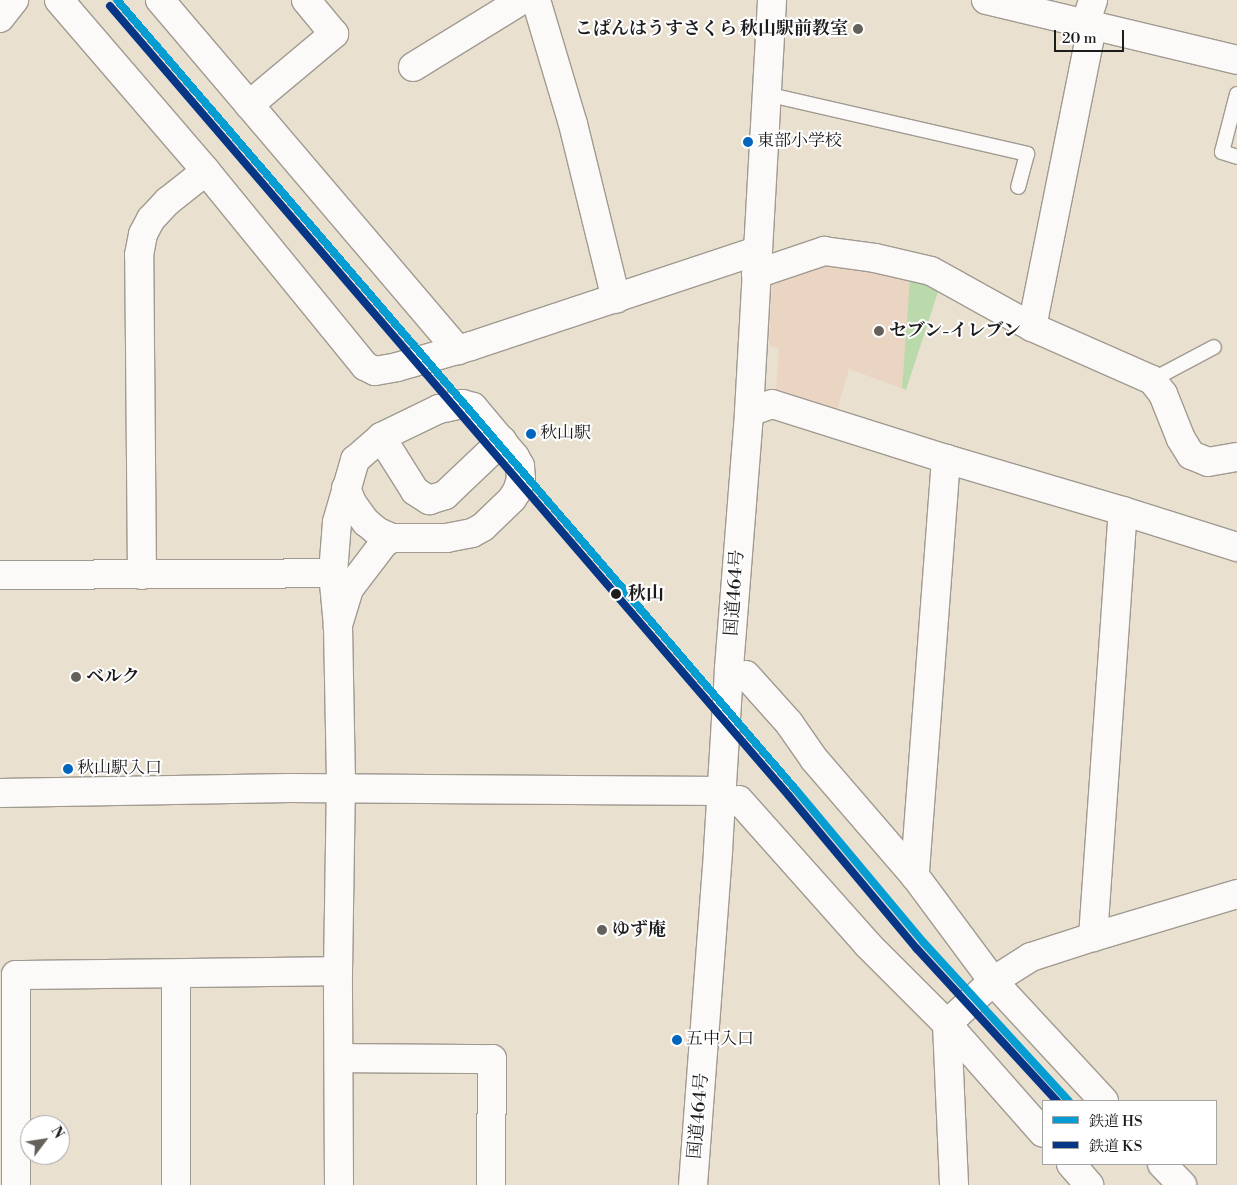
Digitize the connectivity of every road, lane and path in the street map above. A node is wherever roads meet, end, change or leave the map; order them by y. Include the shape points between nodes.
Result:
1 (14, 0) edge
2 (59, 0) edge
3 (160, 0) edge
4 (306, 0) edge
5 (522, 0) edge
6 (536, 0) edge
7 (772, 0) edge
8 (986, 0) edge
9 (1090, 17) edge
10 (0, 18) edge
11 (1237, 60) edge
12 (413, 67) dead end
13 (766, 94) junction
14 (1237, 94) edge
15 (249, 105) junction
16 (1237, 156) edge
17 (206, 171) junction
18 (1018, 188) dead end
19 (757, 263) junction
20 (616, 299) junction
21 (1032, 327) junction
22 (1214, 347) dead end
23 (458, 350) junction
24 (1152, 380) junction
25 (749, 412) junction
26 (382, 437) junction
27 (502, 441) junction
28 (1237, 457) edge
29 (946, 459) junction
30 (346, 488) junction
31 (547, 510) dead end
32 (1123, 511) junction
33 (556, 521) dead end
34 (392, 538) junction
35 (1237, 546) edge
36 (333, 573) junction
37 (0, 575) edge
38 (142, 575) junction
39 (338, 626) junction
40 (746, 674) dead end
41 (342, 788) junction
42 (0, 793) edge
43 (730, 795) junction
44 (916, 876) junction
45 (1237, 894) edge
46 (1093, 937) junction
47 (338, 971) junction
48 (176, 974) junction
49 (993, 981) junction
50 (947, 1024) junction
51 (340, 1058) junction
52 (1103, 1100) edge
53 (1042, 1132) edge
54 (1072, 1165) edge
55 (1163, 1165) edge
56 (16, 1185) edge
57 (176, 1185) edge
58 (339, 1185) edge
59 (491, 1185) edge
60 (693, 1185) edge
61 (954, 1185) edge
62 (1089, 1185) edge
63 (1182, 1185) edge

1 - 10 main road
2 - 17 main road
3 - 15 main road
4 - 15 main road via 334,34
5 - 12 main road
6 - 20 main road via 573,124
7 - 13 main road, 国道464号
8 - 9 main road
9 - 11 main road
9 - 21 main road
13 - 18 lane via 1027,154
13 - 19 main road, 国道464号
14 - 16 lane via 1222,152
15 - 23 main road
17 - 23 main road via 365,366 374,371
17 - 38 main road via 151,219 143,234 139,255
19 - 20 main road
19 - 21 main road via 824,251 931,271
19 - 25 main road, 国道464号
20 - 23 main road
21 - 24 main road
22 - 24 lane
24 - 28 main road via 1163,394 1191,455 1208,462
25 - 29 main road via 772,404
25 - 43 main road, 国道464号 via 729,668
26 - 27 main road via 439,409 462,404 474,408
26 - 27 main road via 415,491 429,500 445,495
26 - 30 main road via 356,460
27 - 34 main road via 520,466 521,480 512,499 483,527 462,537
29 - 32 main road
29 - 44 main road
30 - 34 main road via 362,518 378,532
30 - 36 main road via 337,522
31 - 33 path
32 - 35 main road
32 - 46 main road
34 - 39 main road via 376,552 349,590
36 - 38 main road
36 - 39 main road
37 - 38 main road
39 - 41 main road
40 - 44 main road via 789,723 814,759
41 - 42 main road
41 - 43 main road
41 - 47 main road
43 - 50 main road via 868,945
43 - 60 main road, 国道464号
44 - 49 main road
45 - 46 main road
46 - 49 main road via 1031,957
47 - 48 main road
47 - 51 main road
48 - 56 main road via 16,975
48 - 57 main road
49 - 50 main road
49 - 52 main road
50 - 53 main road
50 - 61 main road
51 - 58 main road
51 - 59 main road via 492,1059
54 - 62 main road
55 - 63 main road

